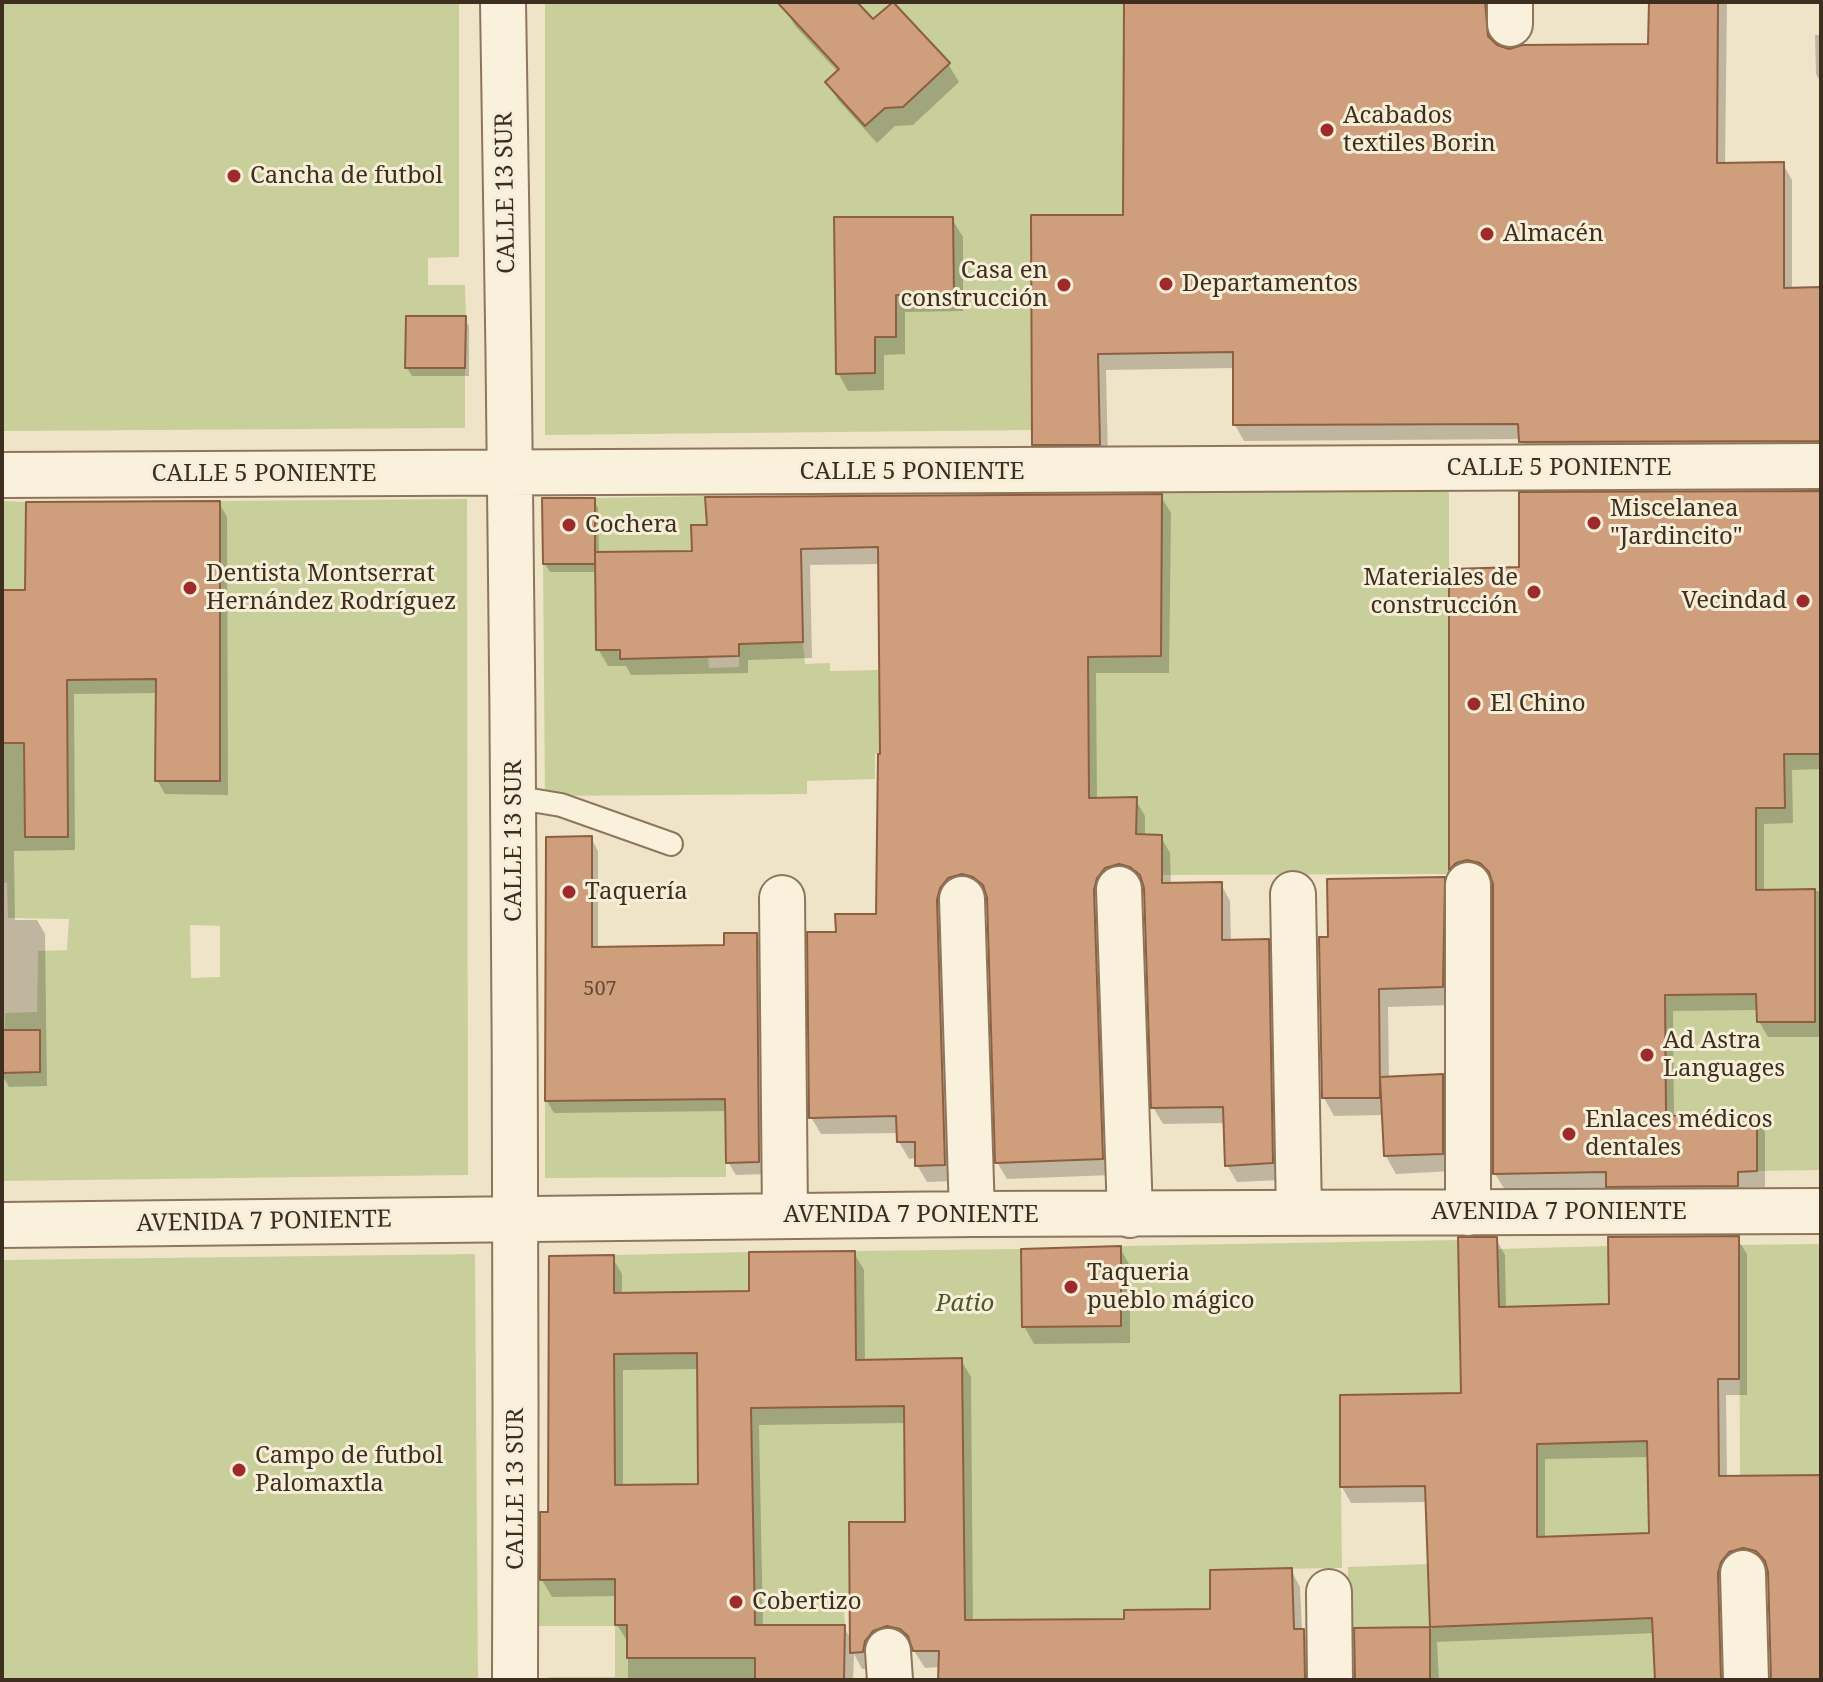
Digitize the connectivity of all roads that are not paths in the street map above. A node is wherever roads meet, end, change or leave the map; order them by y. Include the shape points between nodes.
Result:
1 (503, 2) edge
2 (1821, 466) edge
3 (511, 474) junction
4 (2, 475) edge
5 (513, 797) junction
6 (671, 844) dead end
7 (1468, 885) dead end
8 (1119, 889) dead end
9 (1293, 894) dead end
10 (782, 898) dead end
11 (962, 899) dead end
12 (1821, 1211) edge
13 (1299, 1213) junction
14 (1468, 1213) junction
15 (972, 1214) junction
16 (1130, 1215) junction
17 (785, 1216) junction
18 (517, 1218) junction
19 (2, 1225) edge
20 (1743, 1573) dead end
21 (1329, 1592) dead end
22 (515, 1680) edge
23 (1330, 1680) edge
24 (1746, 1680) edge

1 - 3 street, CALLE 13 SUR
2 - 3 street, CALLE 5 PONIENTE
3 - 4 street, CALLE 5 PONIENTE
3 - 5 street, CALLE 13 SUR
5 - 6 lane via 561,805
5 - 18 street, CALLE 13 SUR
7 - 14 street
8 - 16 street
9 - 13 street
10 - 17 street
11 - 15 street
12 - 14 street, AVENIDA 7 PONIENTE
13 - 14 street, AVENIDA 7 PONIENTE
13 - 16 street, AVENIDA 7 PONIENTE
15 - 16 street, AVENIDA 7 PONIENTE
15 - 17 street, AVENIDA 7 PONIENTE
17 - 18 street, AVENIDA 7 PONIENTE
18 - 19 street, AVENIDA 7 PONIENTE
18 - 22 street, CALLE 13 SUR
20 - 24 street
21 - 23 street

